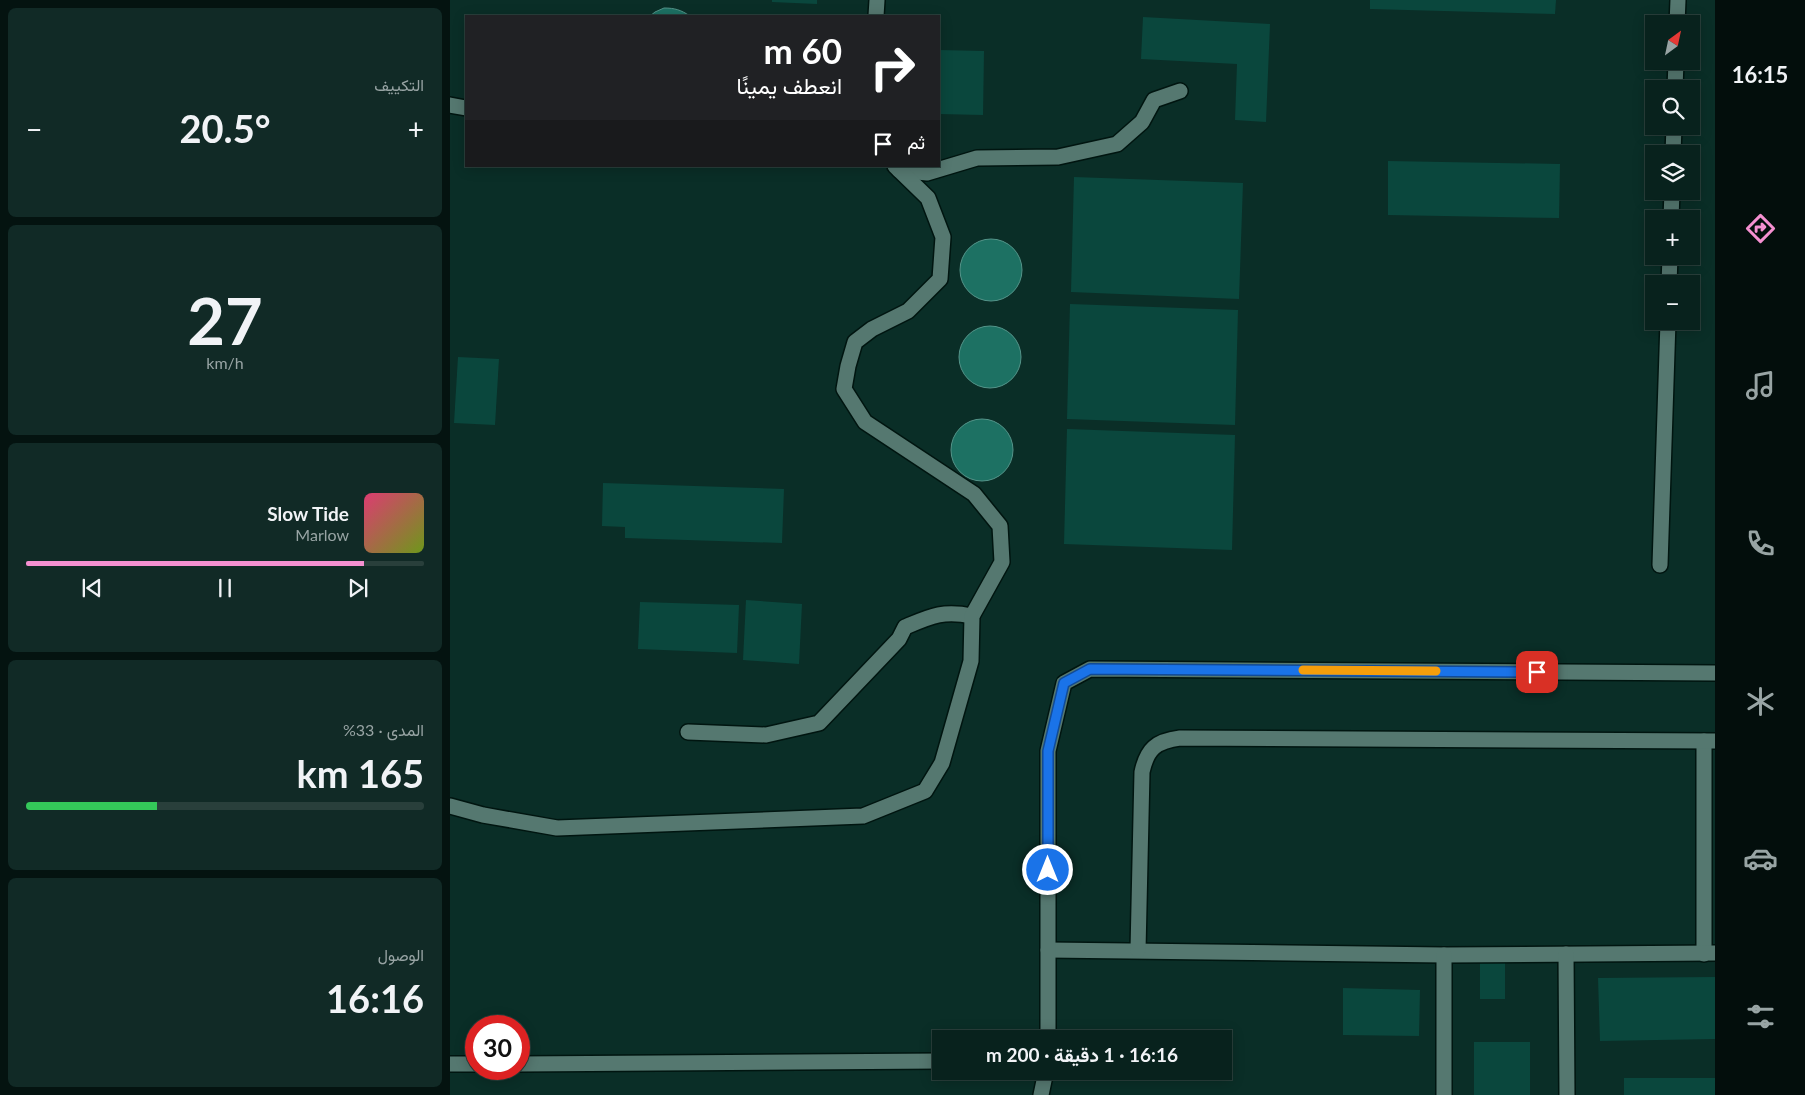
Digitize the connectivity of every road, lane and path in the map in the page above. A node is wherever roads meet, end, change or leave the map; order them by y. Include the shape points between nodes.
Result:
1 (877, 0) edge
2 (1678, 0) edge
3 (876, 15) edge
4 (1677, 15) edge
5 (1180, 91) dead end
6 (450, 105) edge
7 (465, 108) edge
8 (897, 168) edge
9 (1668, 330) edge
10 (1660, 564) dead end
11 (972, 616) junction
12 (1715, 673) edge
13 (688, 732) dead end
14 (1709, 741) edge
15 (450, 806) edge
16 (1048, 950) junction
17 (1138, 950) junction
18 (1710, 953) edge
19 (1566, 954) junction
20 (1444, 955) junction
21 (1048, 1030) edge
22 (932, 1061) edge
23 (450, 1064) edge
24 (465, 1064) edge
25 (530, 1064) edge
26 (1044, 1080) edge
27 (1041, 1095) edge
28 (1444, 1095) edge
29 (1567, 1095) edge

1 - 3 street
2 - 4 street
5 - 8 street via 1154,100 1142,122 1117,144 1058,157 977,158 927,172
6 - 7 street
8 - 11 street via 928,198 943,237 940,279 908,311 854,342 844,390 865,422 974,494 1000,526 1002,562
9 - 10 street
11 - 13 street via 957,613 931,616 905,627 899,639 819,722 766,735
11 - 15 street via 971,661 942,763 925,791 863,816 556,828
12 - 16 street via 1090,669 1064,683 1048,751
14 - 17 street via 1166,740 1153,747 1145,758 1142,772
14 - 18 street
16 - 17 street
16 - 21 street
17 - 20 street
18 - 19 street
19 - 20 street
19 - 29 street
20 - 28 street
22 - 25 street
23 - 24 street
26 - 27 street

